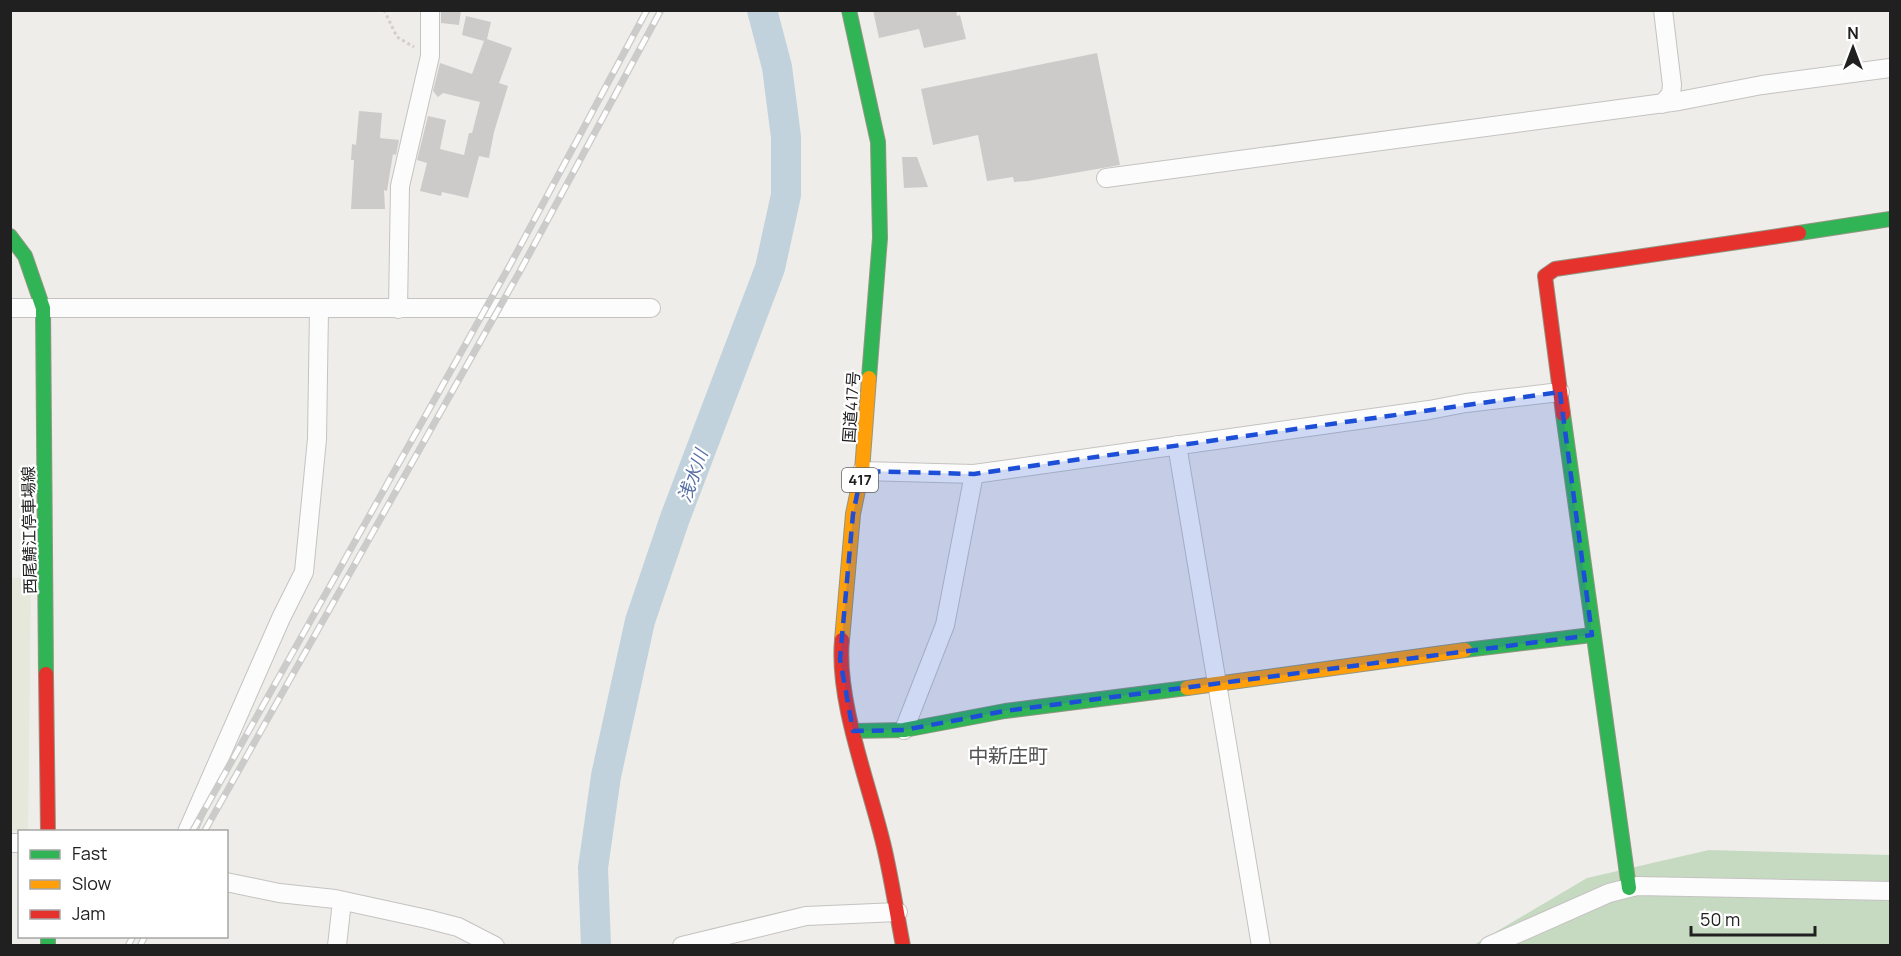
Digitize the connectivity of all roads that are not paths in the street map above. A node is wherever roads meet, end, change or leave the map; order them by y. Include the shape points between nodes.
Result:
1 (430, 10) edge
2 (849, 10) edge
3 (1663, 10) edge
4 (1890, 68) edge
5 (1662, 104) junction
6 (1106, 178) dead end
7 (1890, 219) edge
8 (10, 236) edge
9 (10, 308) edge
10 (43, 308) junction
11 (651, 308) dead end
12 (398, 309) junction
13 (320, 310) junction
14 (1560, 392) junction
15 (1177, 445) junction
16 (862, 471) junction
17 (974, 474) junction
18 (1592, 635) junction
19 (1217, 683) junction
20 (904, 730) junction
21 (853, 731) junction
22 (48, 830) edge
23 (187, 830) edge
24 (228, 882) edge
25 (1629, 888) junction
26 (1890, 891) edge
27 (342, 901) junction
28 (898, 912) junction
29 (337, 945) edge
30 (495, 945) edge
31 (682, 945) edge
32 (903, 945) edge
33 (1261, 945) edge
34 (1489, 945) edge

1 - 12 street via 430,56 400,186
2 - 16 main road, 国道417号 / 417 via 878,142 880,238
3 - 5 street via 1672,86 1671,94
4 - 5 street via 1762,85
5 - 6 street
7 - 14 main road via 1555,269 1545,276
8 - 10 main road, 西尾鯖江停車場線 via 25,256
9 - 10 street
10 - 13 street
10 - 22 main road, 西尾鯖江停車場線
11 - 12 street
12 - 13 street
13 - 23 street via 316,438 304,572
14 - 15 street
14 - 18 main road
15 - 17 street
15 - 19 street
16 - 17 street
16 - 21 main road, 国道417号 / 417 via 853,514 840,660
17 - 20 street via 945,625
18 - 19 main road
18 - 25 main road
19 - 20 main road via 1005,711
19 - 33 street
20 - 21 main road
21 - 28 main road, 国道417号 / 417 via 876,809
24 - 27 street
25 - 26 street
25 - 34 street via 1609,892
27 - 29 street
27 - 30 street via 458,927
28 - 31 street via 806,916
28 - 32 main road, 国道417号 / 417

